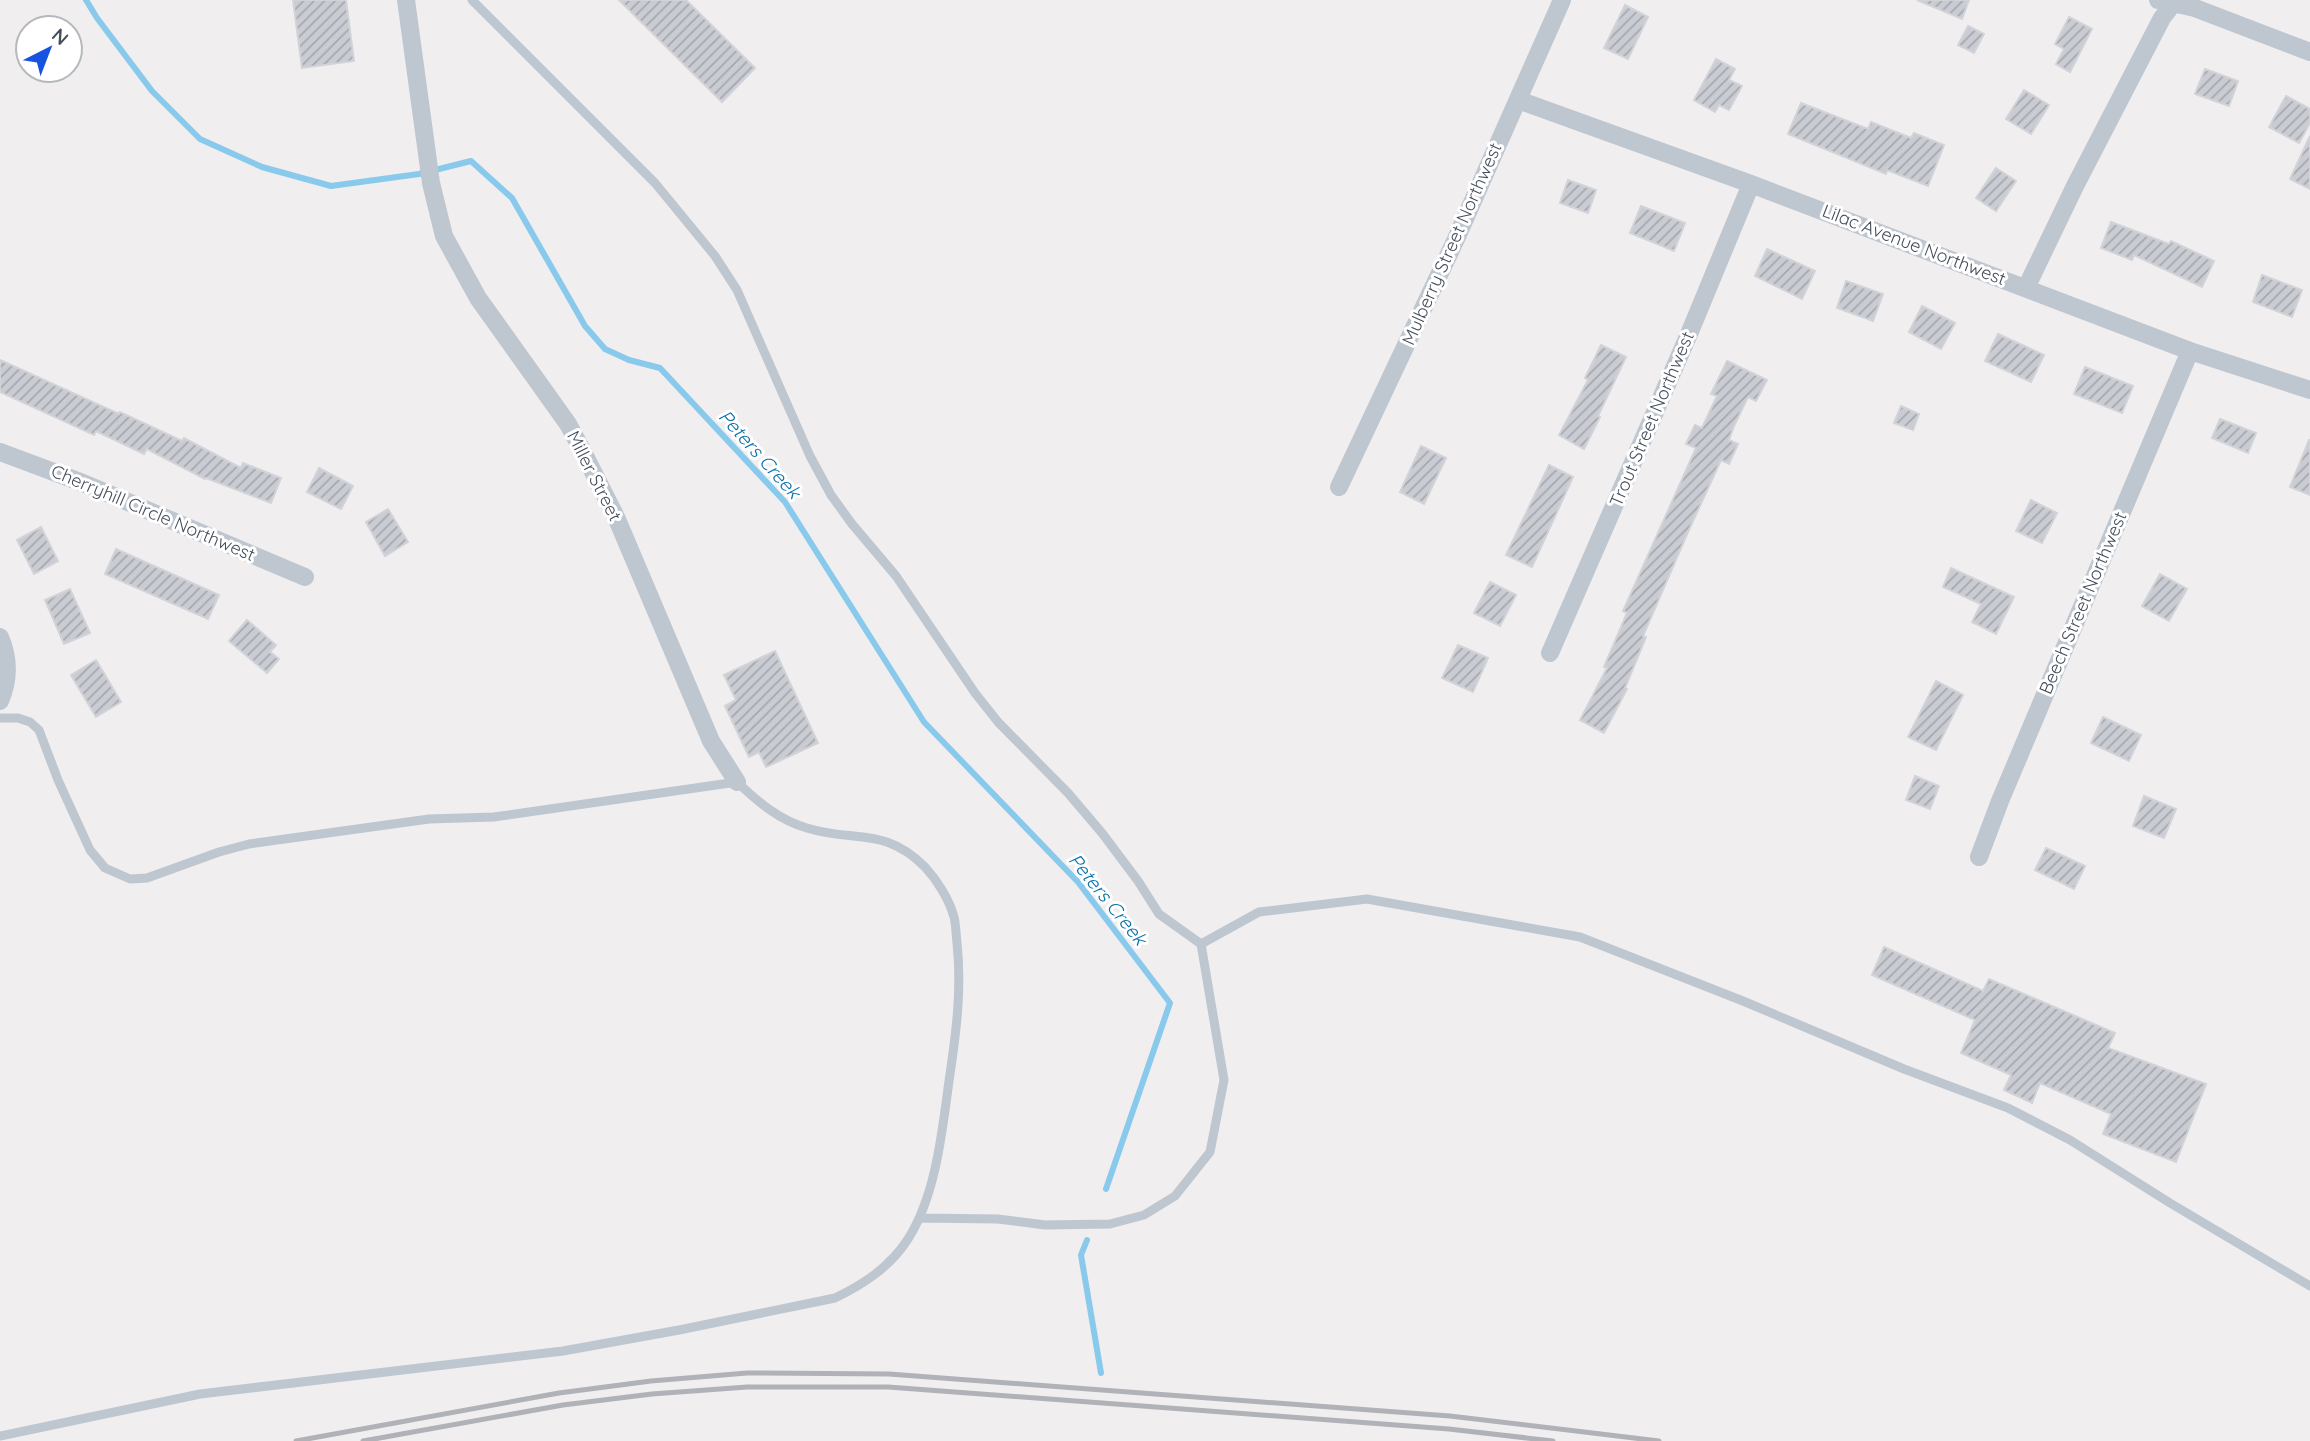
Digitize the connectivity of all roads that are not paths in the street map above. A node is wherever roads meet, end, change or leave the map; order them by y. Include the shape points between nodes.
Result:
1 (406, 0) edge
2 (472, 0) edge
3 (1562, 0) edge
4 (2169, 1) edge
5 (2310, 52) edge
6 (1518, 100) junction
7 (1751, 184) junction
8 (2025, 288) junction
9 (2190, 351) junction
10 (2310, 390) edge
11 (0, 452) edge
12 (1339, 487) dead end
13 (305, 576) dead end
14 (0, 637) edge
15 (1550, 653) dead end
16 (0, 701) edge
17 (0, 718) edge
18 (737, 782) junction
19 (1979, 858) dead end
20 (1201, 944) junction
21 (919, 1217) junction
22 (2310, 1286) edge
23 (0, 1436) edge

1 - 18 street, Miller Street via 431,183 444,236 478,298 568,424 605,494 711,741
2 - 20 lane via 655,183 716,256 737,290 831,495 896,576 998,722 1102,833 1159,914
3 - 6 street, Mulberry Street Northwest
4 - 5 street
4 - 8 street
6 - 7 street, Lilac Avenue Northwest
6 - 12 street, Mulberry Street Northwest
7 - 8 street, Lilac Avenue Northwest
7 - 15 street, Trout Street Northwest
8 - 9 street, Lilac Avenue Northwest
9 - 10 street, Lilac Avenue Northwest
9 - 19 street, Beech Street Northwest
11 - 13 street, Cherryhill Circle Northwest
14 - 16 street via 8,669
17 - 18 lane via 18,718 39,730 90,850 105,868 130,879 148,878 249,844 429,819 494,817
18 - 21 lane via 781,818 827,833 887,840 906,850 942,888 954,916 959,1010 943,1128
20 - 21 lane via 1224,1080 1210,1152 1175,1196 1144,1215 1110,1224
20 - 22 lane via 1258,912 1367,899 1580,937 2008,1108 2070,1140
21 - 23 lane via 908,1239 876,1274 854,1289 819,1302 563,1351 200,1394

